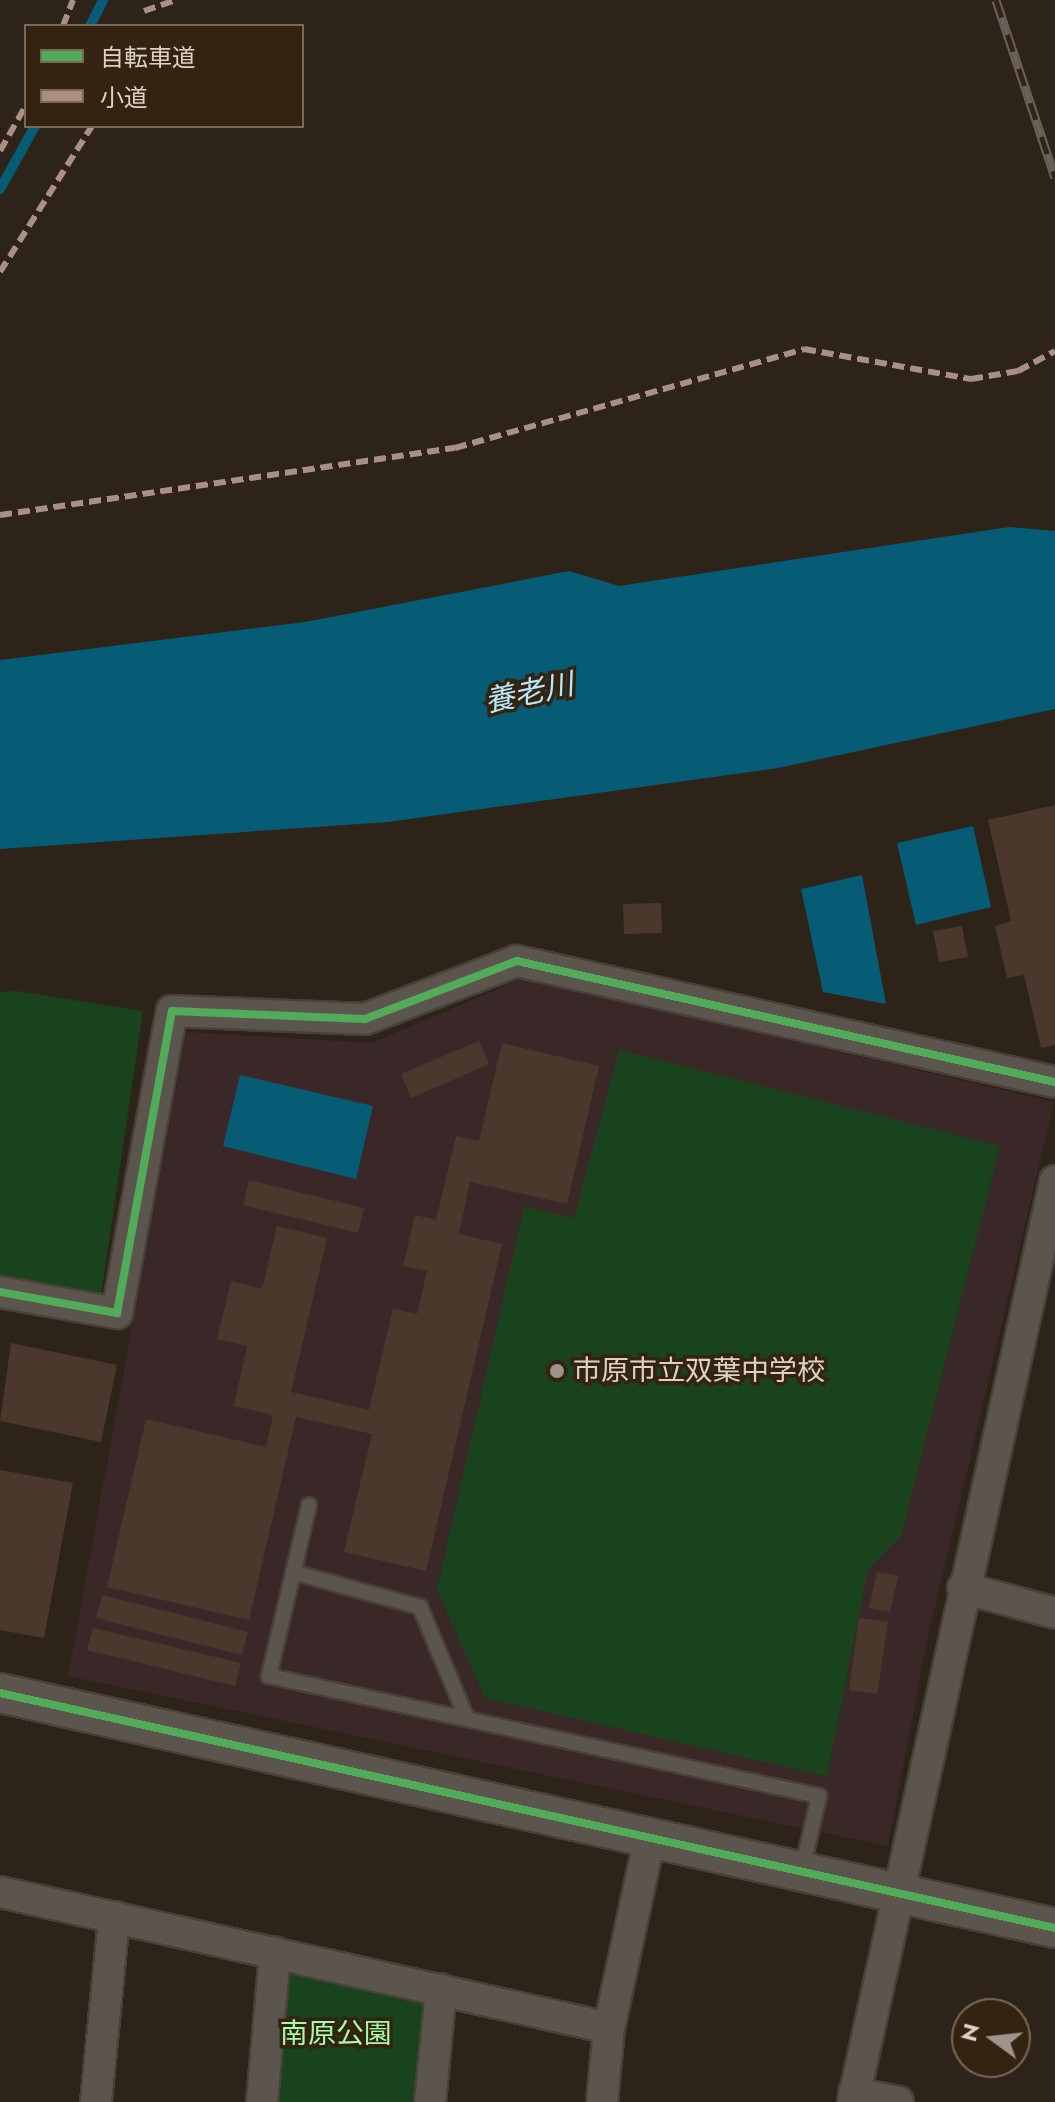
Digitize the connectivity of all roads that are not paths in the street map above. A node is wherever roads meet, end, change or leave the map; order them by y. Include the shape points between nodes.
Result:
1 (1055, 1082) edge
2 (1055, 1181) edge
3 (0, 1292) edge
4 (309, 1505) dead end
5 (293, 1572) junction
6 (963, 1588) junction
7 (1055, 1613) edge
8 (0, 1693) edge
9 (467, 1719) junction
10 (649, 1841) junction
11 (802, 1871) junction
12 (898, 1889) junction
13 (0, 1892) edge
14 (114, 1917) junction
15 (1055, 1928) edge
16 (275, 1953) junction
17 (441, 1990) junction
18 (609, 2028) junction
19 (854, 2097) edge
20 (96, 2102) edge
21 (262, 2102) edge
22 (430, 2102) edge
23 (602, 2102) edge
24 (898, 2102) edge

1 - 3 street via 517,961 365,1019 172,1011 117,1313
2 - 6 street
4 - 5 lane
5 - 9 lane via 420,1607
5 - 9 lane via 269,1676
6 - 7 street
6 - 12 street
8 - 10 street
9 - 11 lane via 819,1796
10 - 11 street
10 - 18 street
11 - 12 street
12 - 15 street
12 - 19 street
13 - 14 street
14 - 16 street
14 - 20 street
16 - 17 street
16 - 21 street
17 - 18 street
17 - 22 street
18 - 23 street
19 - 24 street

